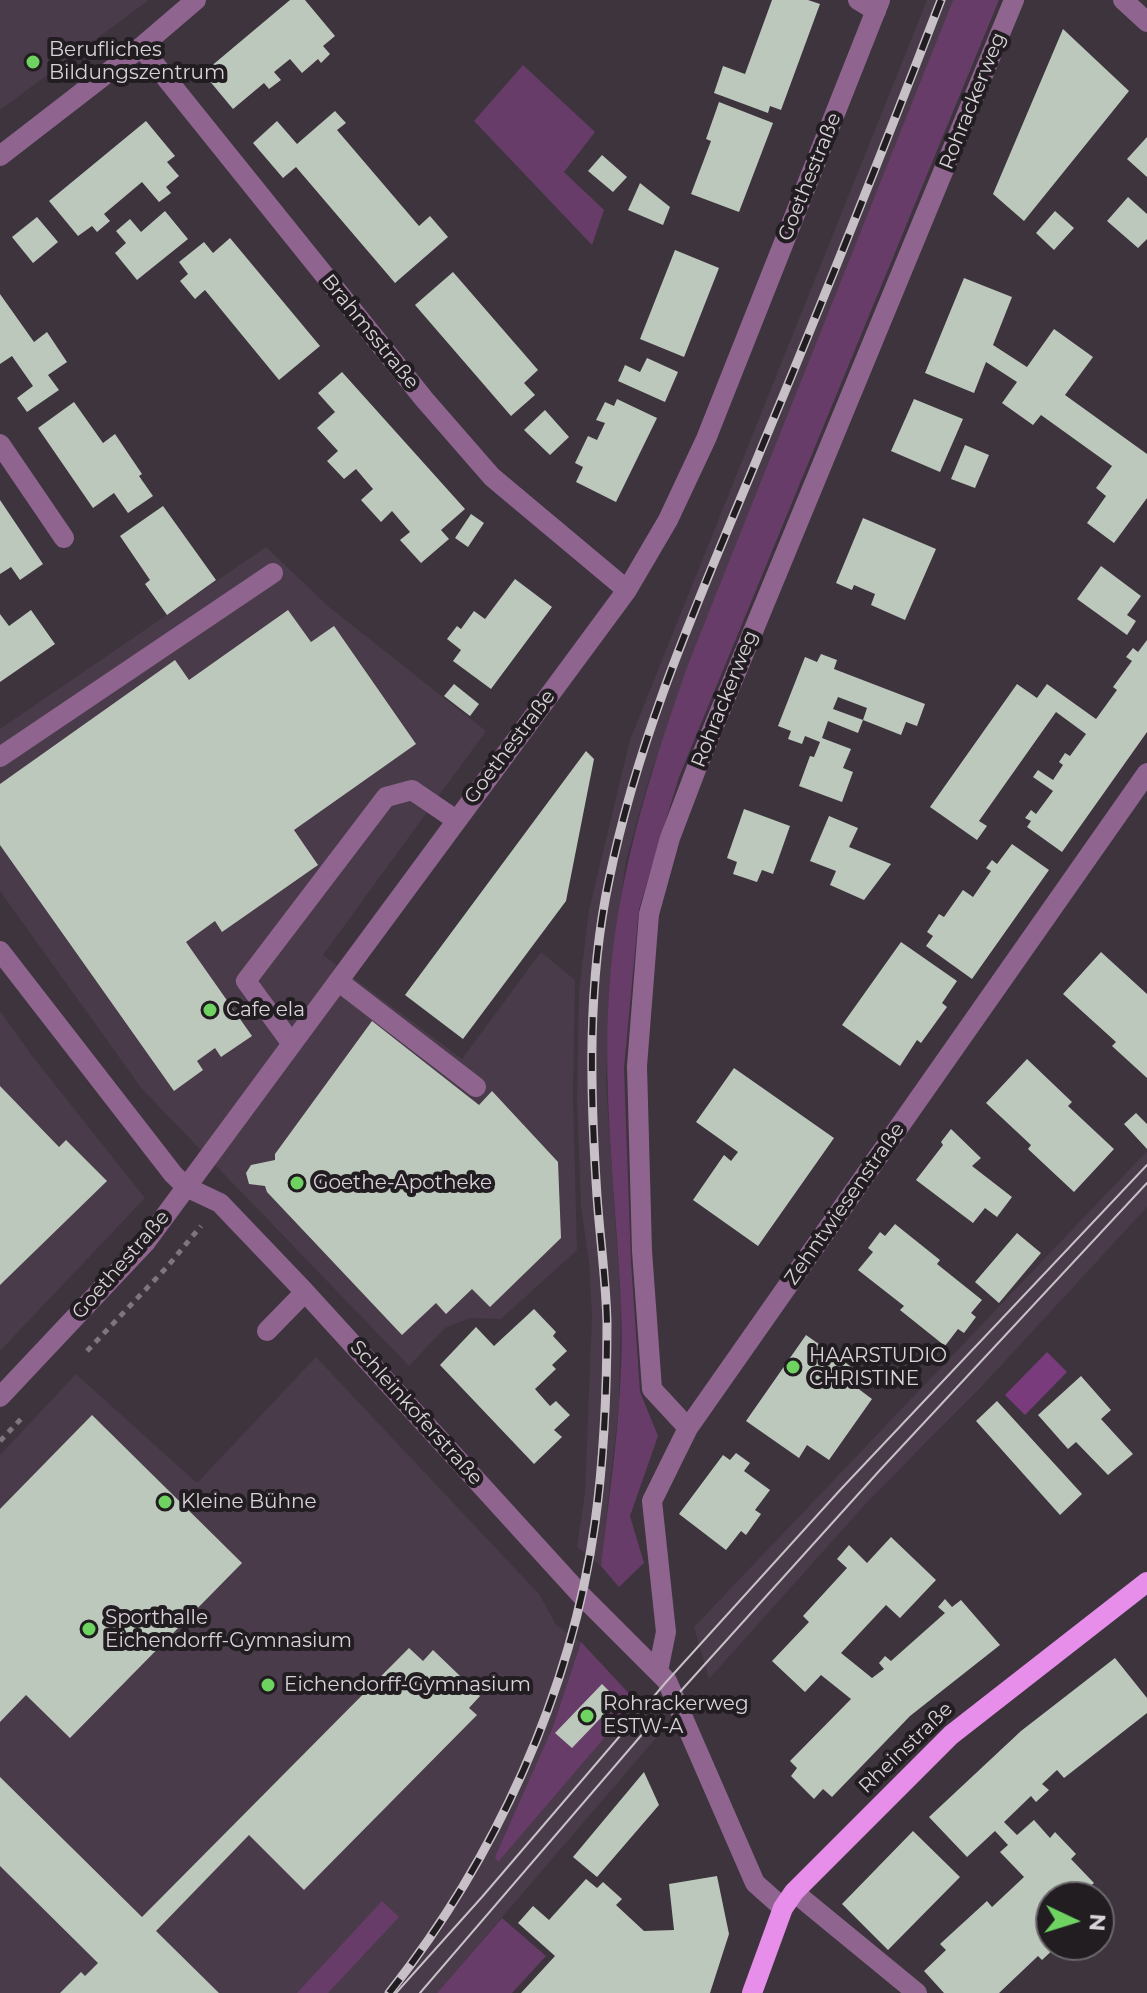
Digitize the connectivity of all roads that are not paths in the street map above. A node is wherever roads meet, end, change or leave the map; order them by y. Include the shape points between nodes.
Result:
1 (196, 0) edge
2 (1014, 0) edge
3 (1123, 0) edge
4 (871, 4) edge
5 (1147, 22) edge
6 (141, 47) junction
7 (0, 156) edge
8 (0, 444) edge
9 (64, 538) dead end
10 (273, 573) dead end
11 (627, 590) junction
12 (0, 757) edge
13 (1147, 773) edge
14 (456, 820) junction
15 (0, 951) edge
16 (338, 981) junction
17 (292, 1044) junction
18 (476, 1087) dead end
19 (186, 1187) junction
20 (305, 1292) junction
21 (267, 1331) dead end
22 (0, 1397) edge
23 (688, 1428) junction
24 (1147, 1582) edge
25 (658, 1671) junction
26 (788, 1900) junction
27 (752, 1993) edge
28 (917, 1993) edge

1 - 6 street
2 - 23 street, Rohrackerweg via 697,767 649,914 637,1066 652,1389
3 - 5 street
4 - 11 street, Goethestraße via 706,439
6 - 7 street
6 - 11 street, Brahmsstraße via 492,477
8 - 9 street
10 - 12 street
11 - 14 street, Goethestraße
13 - 23 street, Zehntwiesenstraße
14 - 16 street, Goethestraße
14 - 17 street via 412,790 386,797 246,981
15 - 19 street, Schleinkoferstraße
16 - 17 street, Goethestraße
16 - 18 street
17 - 19 street, Goethestraße
19 - 20 street, Schleinkoferstraße via 220,1203
19 - 22 street, Goethestraße via 145,1243
20 - 21 street
20 - 25 street, Schleinkoferstraße via 581,1595
23 - 25 street, Zehntwiesenstraße via 652,1501 666,1632
24 - 26 main road, Rheinstraße via 951,1735
25 - 26 street, Schleinkoferstraße via 676,1698 755,1883
26 - 27 main road, Rheinstraße
26 - 28 street, Schleinkoferstraße

